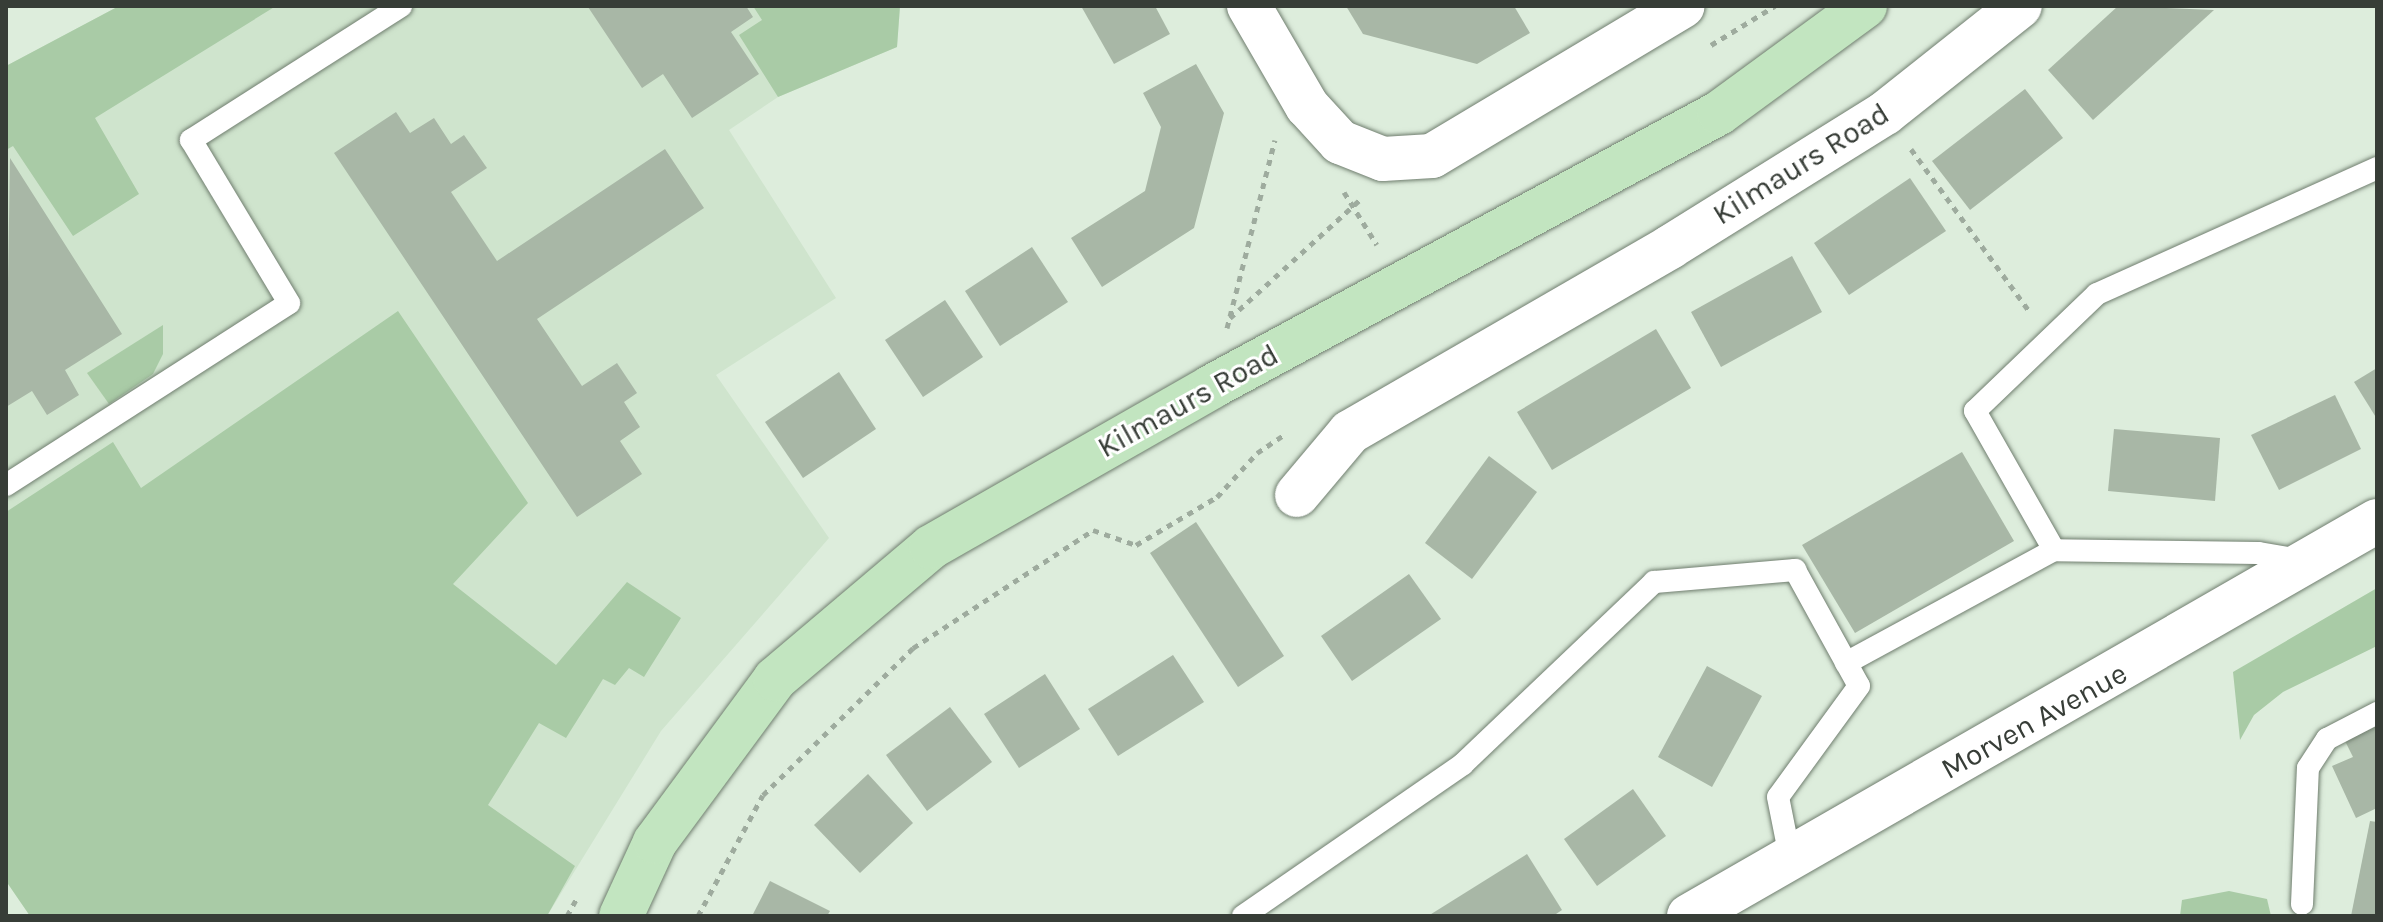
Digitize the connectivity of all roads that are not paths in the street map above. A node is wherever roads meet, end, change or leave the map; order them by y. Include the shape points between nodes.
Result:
1 (401, 6) edge
2 (1249, 6) edge
3 (1683, 6) edge
4 (1865, 6) edge
5 (2020, 6) edge
6 (2377, 168) edge
7 (6, 485) edge
8 (1297, 495) dead end
9 (2377, 521) edge
10 (2054, 550) junction
11 (2309, 561) junction
12 (1846, 663) junction
13 (2377, 713) edge
14 (1790, 857) junction
15 (2302, 904) dead end
16 (1698, 915) edge
17 (621, 916) edge
18 (1243, 916) edge

1 - 7 lane via 191,140 289,303
2 - 3 street via 1291,78 1340,142 1383,159 1432,156
4 - 17 main road, Kilmaurs Road via 1719,113 1211,387 931,547 775,679 655,842
5 - 8 street, Kilmaurs Road via 1885,113 1670,247 1350,432
6 - 10 lane via 2097,294 1975,411
9 - 11 street, Morven Avenue
10 - 11 lane via 2258,553
10 - 12 lane
11 - 14 street, Morven Avenue
12 - 14 lane via 1859,686 1778,797
12 - 18 lane via 1795,570 1654,582 1463,764
13 - 15 lane via 2327,739 2308,768
14 - 16 street, Morven Avenue

